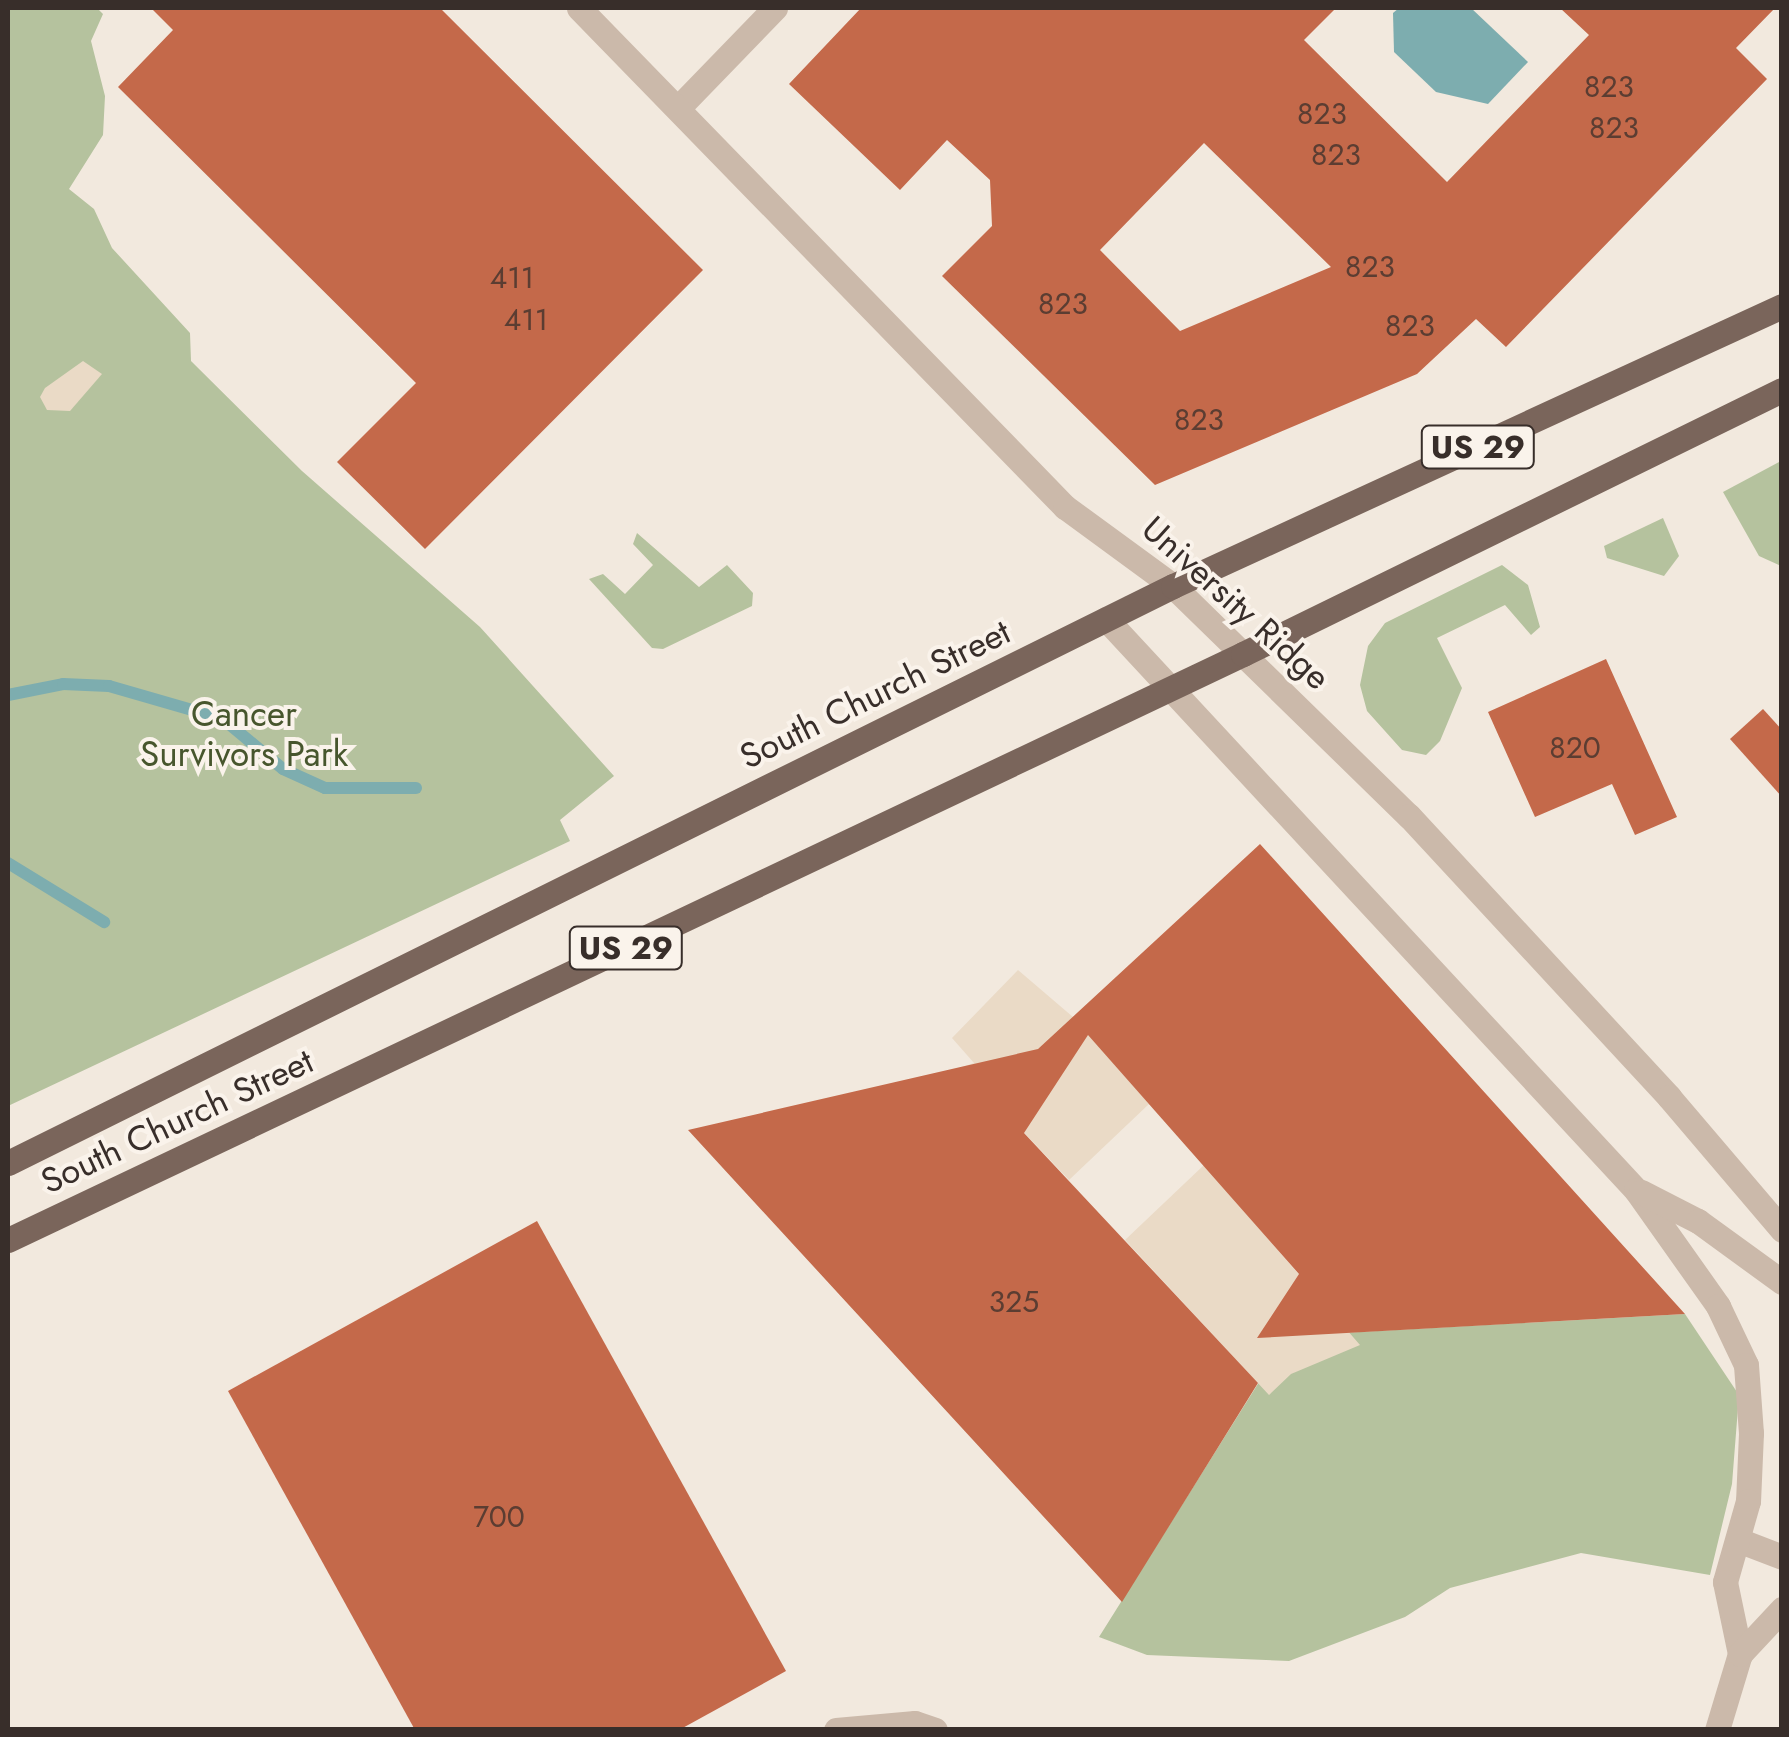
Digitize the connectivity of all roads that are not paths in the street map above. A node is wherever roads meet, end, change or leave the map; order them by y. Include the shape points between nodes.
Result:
1 (578, 8) edge
2 (775, 8) edge
3 (679, 108) junction
4 (1782, 306) edge
5 (1782, 390) edge
6 (1173, 586) junction
7 (1106, 619) junction
8 (1243, 654) junction
9 (1171, 686) junction
10 (8, 1163) edge
11 (1636, 1190) junction
12 (1782, 1230) edge
13 (8, 1240) edge
14 (1782, 1282) edge
15 (1738, 1540) junction
16 (1782, 1557) edge
17 (1782, 1609) edge
18 (1740, 1654) junction
19 (836, 1730) edge
20 (935, 1730) edge
21 (1717, 1730) edge

1 - 3 street, University Ridge
2 - 3 street
3 - 6 street, University Ridge via 1065,507
4 - 6 main road, South Church Street / US 29
5 - 8 main road, South Church Street / US 29
6 - 7 main road, South Church Street / US 29
6 - 8 street, University Ridge
7 - 9 street
7 - 10 main road, South Church Street / US 29
8 - 9 main road, South Church Street / US 29
8 - 12 street, University Ridge via 1435,844 1681,1110
9 - 11 street
9 - 13 main road, South Church Street / US 29
11 - 14 street via 1698,1221
11 - 15 street via 1718,1306 1746,1365 1748,1501
15 - 16 street
15 - 18 street via 1725,1582
17 - 18 street
18 - 21 street
19 - 20 street via 915,1723

